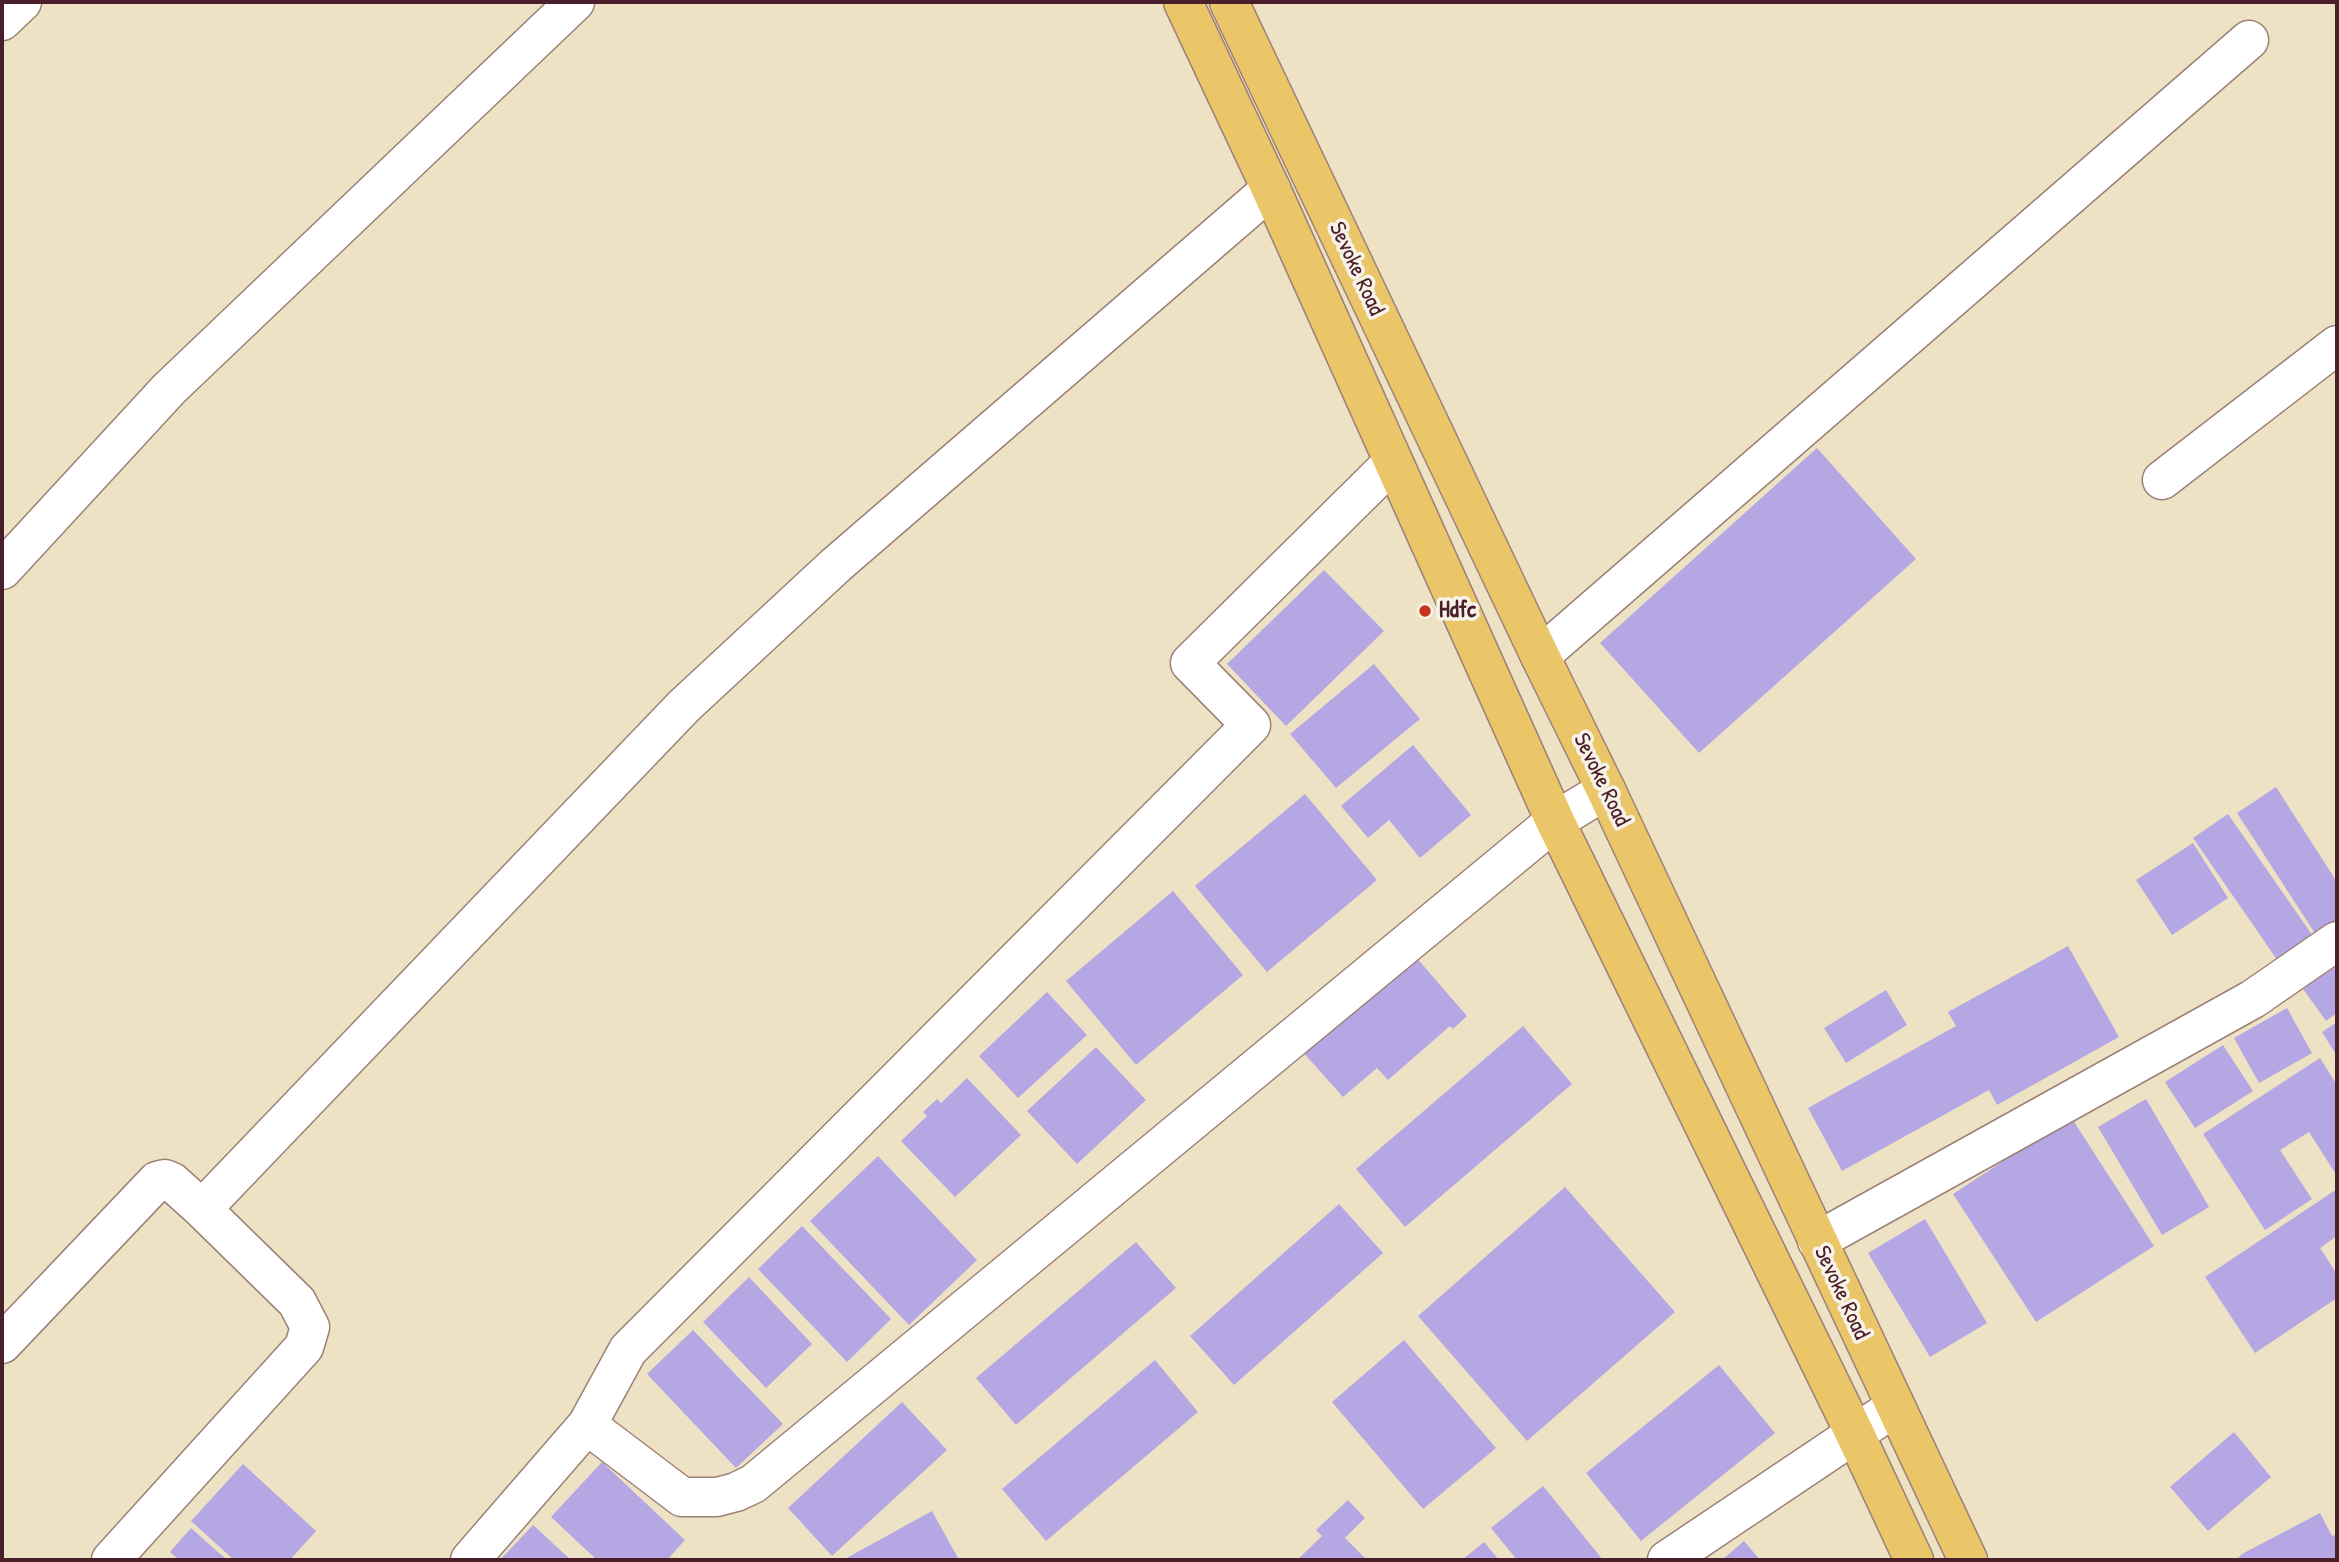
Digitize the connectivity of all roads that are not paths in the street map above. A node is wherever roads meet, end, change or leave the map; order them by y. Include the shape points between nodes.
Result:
1 (22, 2) edge
2 (575, 2) edge
3 (1183, 2) edge
4 (1229, 2) edge
5 (2, 21) edge
6 (2249, 40) dead end
7 (1271, 189) junction
8 (2337, 345) edge
9 (1393, 462) junction
10 (2162, 480) dead end
11 (2, 570) edge
12 (1540, 656) junction
13 (1606, 790) junction
14 (1555, 821) junction
15 (2337, 941) edge
16 (202, 1209) junction
17 (1817, 1241) junction
18 (2, 1344) edge
19 (1895, 1407) junction
20 (587, 1425) junction
21 (1854, 1434) junction
22 (111, 1560) edge
23 (470, 1560) edge
24 (1667, 1560) edge
25 (1914, 1560) edge
26 (1968, 1560) edge

1 - 5 street
2 - 11 street via 169,389
3 - 7 main road, Sevoke Road
4 - 12 main road, Sevoke Road
6 - 12 street
7 - 9 main road, Sevoke Road
7 - 16 street via 836,565 684,706
8 - 10 street
9 - 14 main road, Sevoke Road
9 - 20 street via 1190,663 1251,725 628,1350
12 - 13 main road, Sevoke Road
13 - 14 street
13 - 17 main road, Sevoke Road
14 - 20 street via 753,1484 717,1497 682,1497
14 - 21 main road, Sevoke Road
15 - 17 street via 2253,999
16 - 18 street via 172,1182 157,1181
16 - 22 street via 297,1302 310,1327 304,1347
17 - 19 main road, Sevoke Road
19 - 21 street
19 - 26 main road, Sevoke Road
20 - 23 street
21 - 24 street
21 - 25 main road, Sevoke Road

